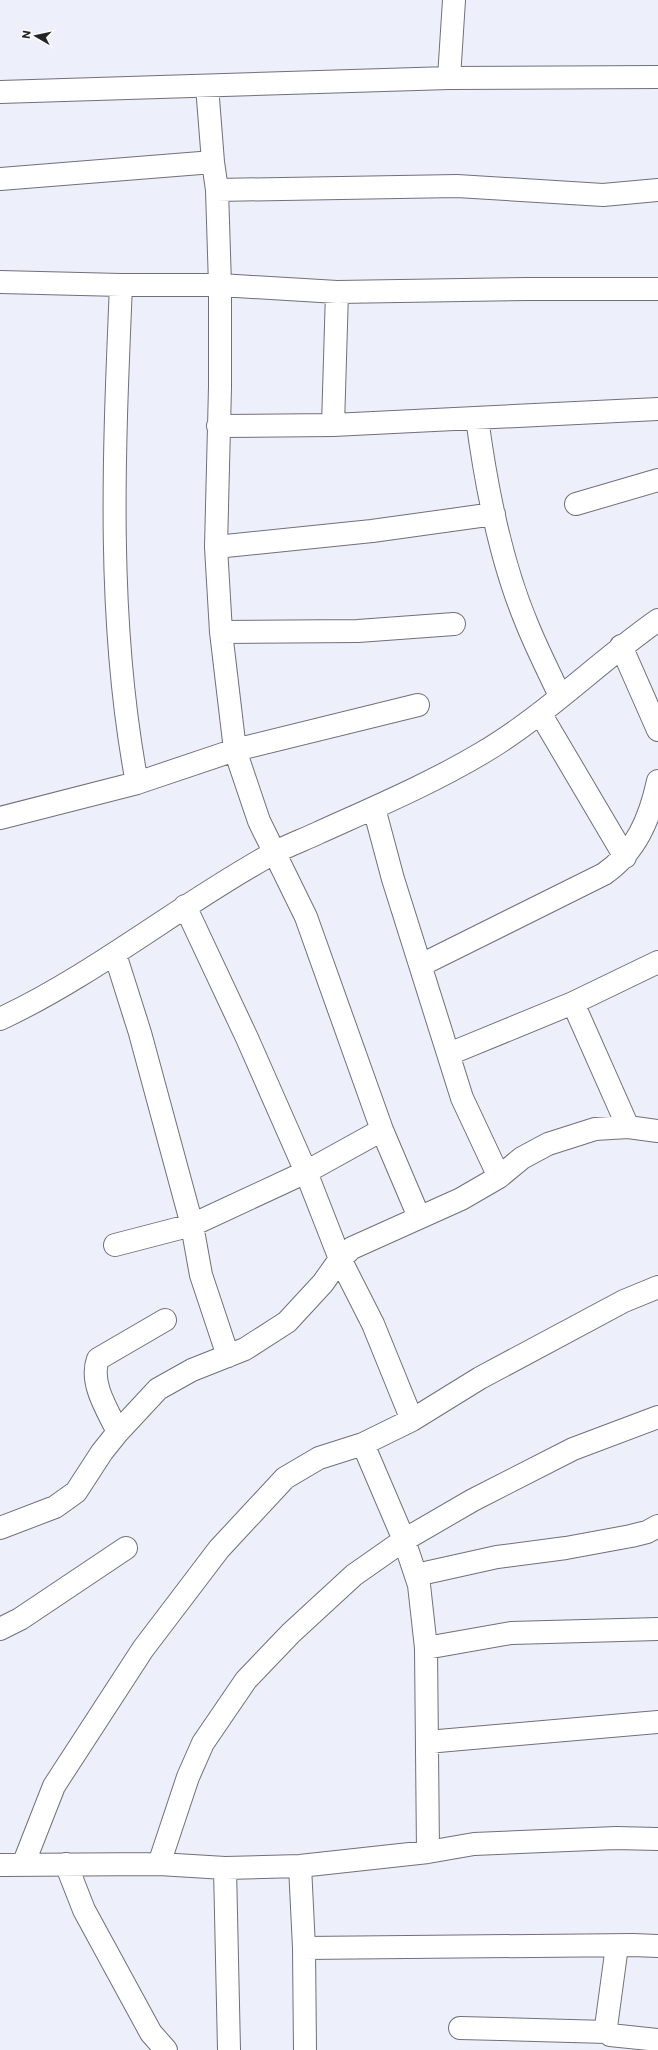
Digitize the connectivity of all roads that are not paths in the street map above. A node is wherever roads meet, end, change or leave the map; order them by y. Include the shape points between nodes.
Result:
1 (454, 0) edge
2 (658, 77) edge
3 (450, 78) junction
4 (207, 86) junction
5 (0, 92) edge
6 (212, 162) junction
7 (0, 179) edge
8 (217, 190) junction
9 (658, 190) edge
10 (0, 282) edge
11 (120, 285) junction
12 (220, 285) junction
13 (658, 289) edge
14 (337, 292) junction
15 (658, 409) edge
16 (477, 418) junction
17 (333, 425) junction
18 (218, 426) junction
19 (658, 480) edge
20 (576, 504) dead end
21 (494, 514) junction
22 (216, 547) junction
23 (658, 620) edge
24 (454, 624) dead end
25 (221, 632) junction
26 (621, 646) junction
27 (560, 696) junction
28 (418, 705) dead end
29 (540, 713) junction
30 (658, 730) edge
31 (236, 750) junction
32 (658, 781) edge
33 (137, 783) junction
34 (374, 808) junction
35 (0, 818) edge
36 (274, 853) junction
37 (625, 857) junction
38 (185, 906) junction
39 (115, 954) junction
40 (658, 962) edge
41 (421, 965) junction
42 (573, 1003) junction
43 (0, 1019) edge
44 (449, 1054) junction
45 (628, 1127) junction
46 (382, 1130) junction
47 (658, 1131) edge
48 (306, 1172) junction
49 (499, 1177) junction
50 (419, 1217) junction
51 (192, 1226) junction
52 (115, 1245) dead end
53 (340, 1259) junction
54 (658, 1287) edge
55 (165, 1320) dead end
56 (228, 1356) junction
57 (658, 1417) edge
58 (412, 1420) junction
59 (118, 1432) junction
60 (363, 1444) junction
61 (658, 1526) edge
62 (0, 1528) edge
63 (404, 1540) junction
64 (126, 1548) dead end
65 (416, 1575) junction
66 (0, 1629) edge
67 (658, 1629) edge
68 (426, 1648) junction
69 (658, 1722) edge
70 (427, 1742) junction
71 (658, 1839) edge
72 (428, 1852) junction
73 (66, 1864) junction
74 (159, 1864) junction
75 (0, 1865) edge
76 (22, 1866) junction
77 (300, 1866) junction
78 (225, 1868) junction
79 (618, 1946) junction
80 (658, 1946) edge
81 (304, 1948) junction
82 (460, 2028) dead end
83 (607, 2032) junction
84 (658, 2040) edge
85 (166, 2050) edge
86 (229, 2050) edge
87 (305, 2050) edge

1 - 3 street
2 - 3 street
3 - 4 street
4 - 5 street
4 - 6 street
6 - 7 street
6 - 8 street
8 - 9 street via 457,186 603,195
8 - 12 street
10 - 11 street
11 - 12 street
11 - 33 street via 116,414 116,619 123,699
12 - 14 street
12 - 18 street
13 - 14 street via 529,288
14 - 17 street
15 - 16 street
16 - 17 street
16 - 21 street via 484,470
17 - 18 street
18 - 22 street
19 - 20 street
21 - 22 street via 372,531
21 - 27 street via 511,578 527,624
22 - 25 street
23 - 26 street
24 - 25 street via 358,632
25 - 31 street
26 - 27 street
26 - 30 street
27 - 29 street
28 - 31 street
29 - 34 street via 483,753
29 - 37 street
31 - 33 street
31 - 36 street via 259,821
32 - 37 street via 644,827
33 - 35 street
34 - 36 street
34 - 41 street via 393,879
36 - 38 street
36 - 46 street via 306,917
37 - 41 street via 604,874
38 - 39 street
38 - 48 street
39 - 43 street via 31,1004
39 - 51 street via 140,1033
40 - 42 street
41 - 44 street
42 - 44 street
42 - 45 street
44 - 49 street via 462,1098
45 - 47 street
45 - 49 street via 595,1129 548,1144 522,1158
46 - 48 street
46 - 50 street
48 - 51 street
48 - 53 street
49 - 50 street via 461,1199
50 - 53 street via 352,1248
51 - 52 street
51 - 56 street via 202,1275
53 - 56 street via 323,1283 287,1322 245,1349
53 - 58 street via 373,1324
54 - 58 street via 624,1301 480,1378
55 - 59 street via 98,1359 94,1369 96,1384
56 - 59 street via 192,1370 158,1389
57 - 63 street via 573,1449 473,1500
58 - 60 street
59 - 62 street via 76,1492 55,1507
60 - 63 street
60 - 76 street via 319,1458 285,1478 219,1549 144,1649 54,1786
61 - 65 street via 648,1532 631,1536 497,1557
63 - 65 street
63 - 74 street via 354,1574 291,1633 246,1680 203,1743 188,1778
64 - 66 street via 20,1619
65 - 68 street
67 - 68 street via 511,1633
68 - 70 street
69 - 70 street
70 - 72 street
71 - 72 street via 616,1838 474,1844
72 - 77 street
73 - 74 street
73 - 76 street
73 - 85 street via 84,1910 151,2033
74 - 78 street
75 - 76 street
77 - 78 street
77 - 81 street
78 - 86 street
79 - 80 street
79 - 81 street
79 - 83 street
81 - 87 street
82 - 83 street
83 - 84 street via 610,2035

